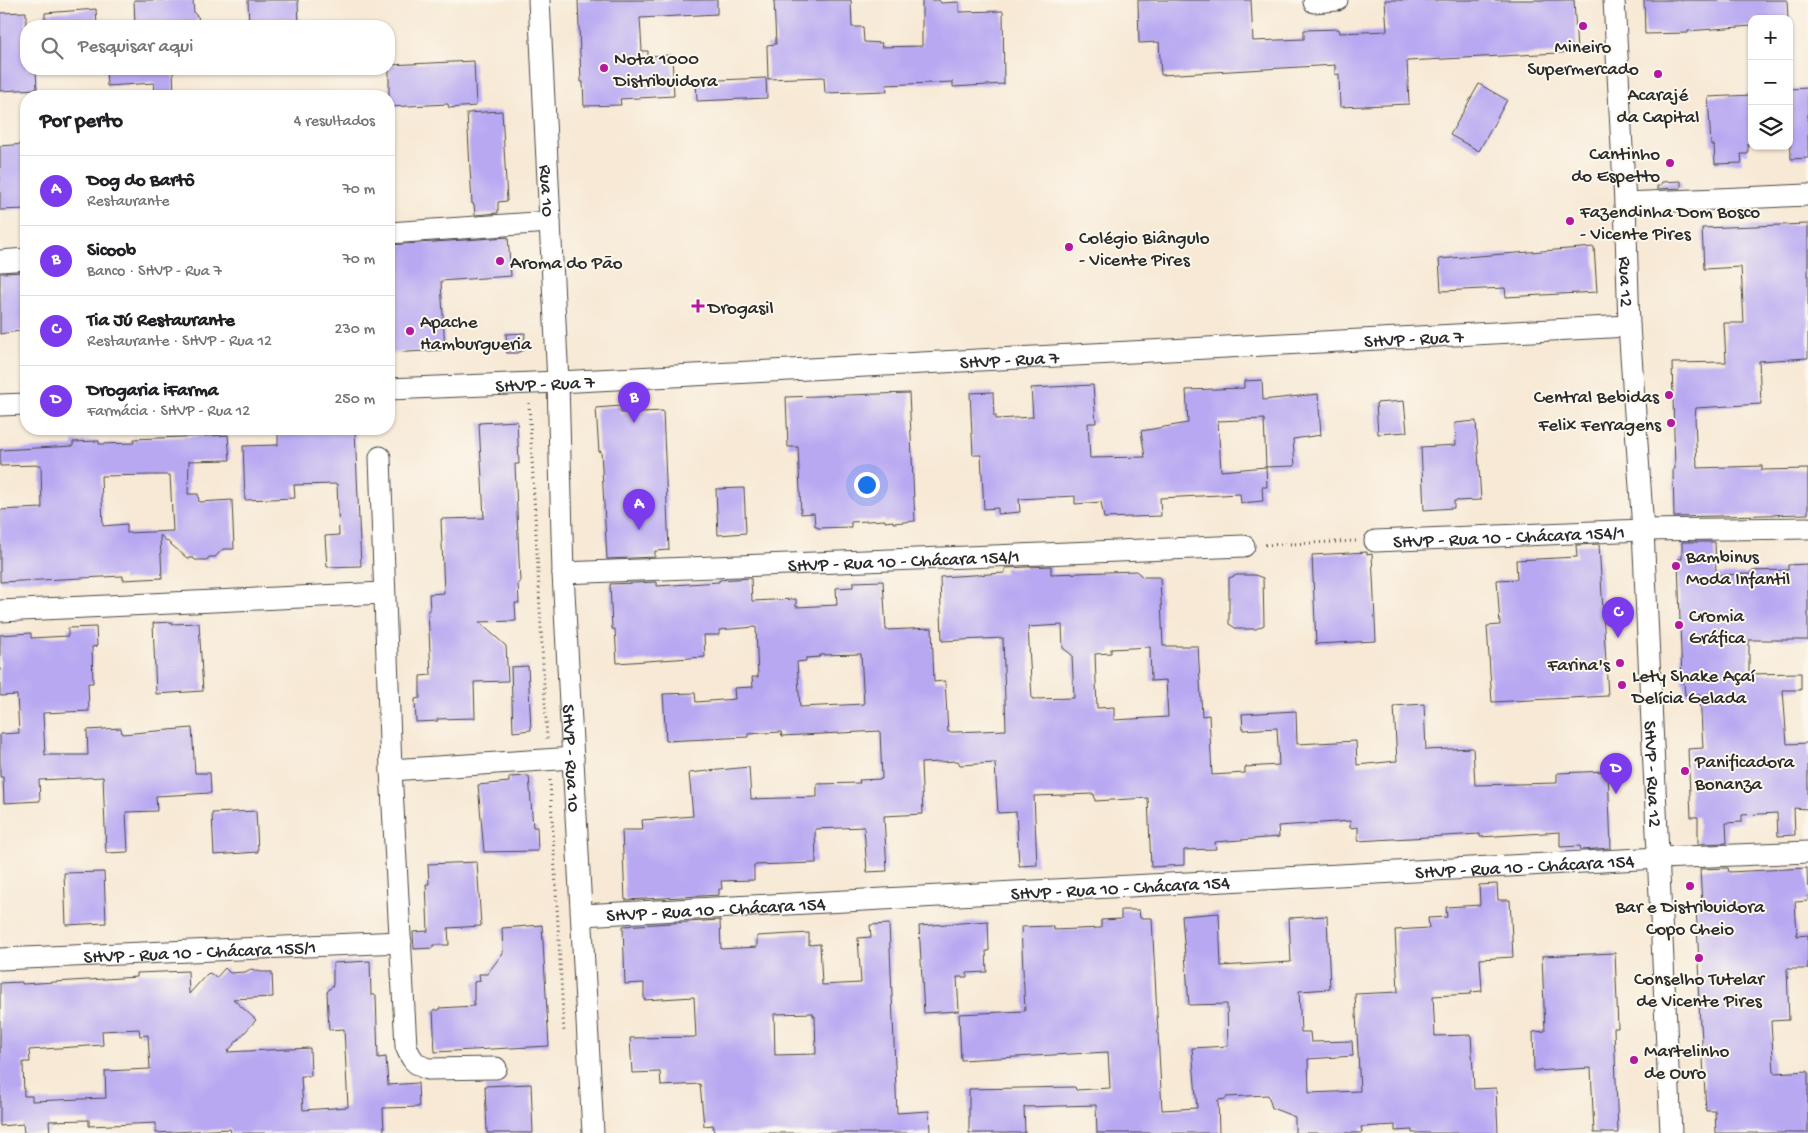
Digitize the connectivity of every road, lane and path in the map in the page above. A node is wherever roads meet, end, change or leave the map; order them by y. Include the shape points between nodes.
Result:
1 (539, 0) edge
2 (1337, 0) edge
3 (1614, 0) edge
4 (1314, 2) dead end
5 (1808, 195) edge
6 (1625, 203) junction
7 (550, 222) junction
8 (395, 233) edge
9 (20, 260) edge
10 (0, 261) edge
11 (1629, 326) junction
12 (558, 382) junction
13 (395, 389) edge
14 (20, 404) edge
15 (0, 405) edge
16 (380, 457) dead end
17 (1808, 528) edge
18 (1643, 530) junction
19 (1375, 541) joint
20 (1244, 546) joint
21 (563, 573) junction
22 (384, 593) junction
23 (0, 611) edge
24 (573, 758) junction
25 (391, 770) junction
26 (1808, 852) edge
27 (1659, 858) junction
28 (582, 915) junction
29 (401, 942) junction
30 (0, 959) edge
31 (496, 1068) dead end
32 (593, 1133) edge
33 (1671, 1133) edge

1 - 7 street, Rua 10
2 - 4 street
3 - 6 street, Rua 12
5 - 6 street
6 - 11 street, Rua 12
7 - 8 street
7 - 12 street, Rua 10
9 - 10 street
11 - 12 street, SHVP - Rua 7
11 - 18 street, SHVP - Rua 12
12 - 13 street, SHVP - Rua 7
12 - 21 street, SHVP - Rua 10
14 - 15 street
16 - 22 street
17 - 18 street, SHVP - Rua 10 - Chácara 154/1
18 - 19 street, SHVP - Rua 10 - Chácara 154/1
18 - 27 street, SHVP - Rua 12
19 - 20 path
20 - 21 street, SHVP - Rua 10 - Chácara 154/1
21 - 24 street, SHVP - Rua 10
22 - 23 street
22 - 25 street
24 - 25 street
24 - 28 street, SHVP - Rua 10
25 - 29 street
26 - 27 street, SHVP - Rua 10 - Chácara 154
27 - 28 street, SHVP - Rua 10 - Chácara 154
27 - 33 street, SHVP - Rua 12
28 - 32 street, SHVP - Rua 10
29 - 30 street, SHVP - Rua 10 - Chácara 155/1
29 - 31 street via 406,1046 412,1060 428,1069

